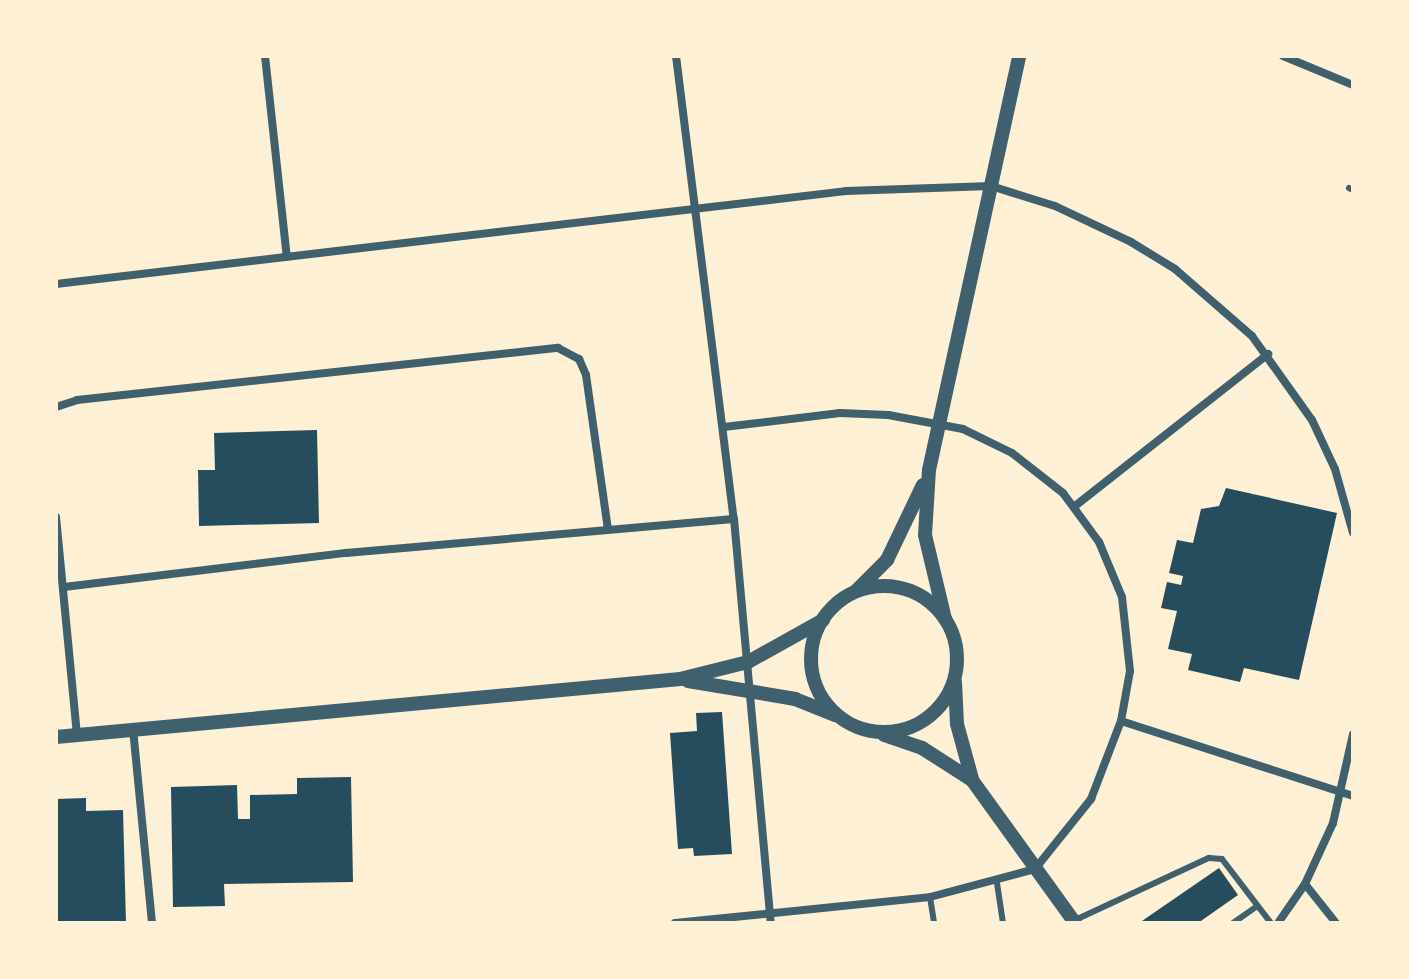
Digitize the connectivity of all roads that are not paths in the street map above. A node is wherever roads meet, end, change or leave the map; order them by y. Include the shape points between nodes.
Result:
1 (265, 56) edge
2 (676, 56) edge
3 (1019, 56) edge
4 (1283, 56) edge
5 (1353, 85) edge
6 (991, 186) junction
7 (694, 209) junction
8 (287, 257) junction
9 (56, 284) edge
10 (1268, 354) junction
11 (56, 407) edge
12 (940, 422) junction
13 (724, 427) junction
14 (929, 470) junction
15 (1075, 506) junction
16 (56, 517) edge
17 (734, 519) junction
18 (608, 529) junction
19 (1353, 533) edge
20 (64, 587) junction
21 (856, 592) junction
22 (945, 619) junction
23 (823, 620) junction
24 (748, 662) junction
25 (956, 673) junction
26 (680, 679) junction
27 (751, 690) junction
28 (837, 716) junction
29 (1121, 721) junction
30 (133, 729) junction
31 (871, 732) junction
32 (1353, 734) edge
33 (77, 735) junction
34 (56, 737) edge
35 (972, 780) junction
36 (1348, 794) edge
37 (1035, 869) junction
38 (997, 883) junction
39 (1305, 884) junction
40 (930, 897) junction
41 (1257, 906) junction
42 (770, 911) junction
43 (1074, 922) edge
44 (152, 923) edge
45 (675, 923) edge
46 (771, 923) edge
47 (934, 923) edge
48 (1003, 923) edge
49 (1233, 923) edge
50 (1271, 923) edge
51 (1278, 923) edge
52 (1336, 923) edge

1 - 8 street
2 - 7 street
3 - 6 street
4 - 5 street
6 - 7 street via 888,187
6 - 10 street via 1055,206 1151,254 1196,286
6 - 12 street
7 - 8 street
7 - 13 street
8 - 9 street
10 - 15 street
10 - 19 street via 1300,397 1324,445
11 - 18 street via 77,400 558,348 579,359 586,375
12 - 13 street via 840,413
12 - 14 street
12 - 15 street via 987,439 1031,465
13 - 17 street
14 - 21 street via 887,560
14 - 22 street via 925,535
15 - 29 street via 1107,559 1126,616 1130,671
16 - 20 street
17 - 18 street
17 - 24 street
18 - 20 street
20 - 33 street
21 - 22 street via 884,586 905,589
21 - 23 street
22 - 25 street via 955,641
23 - 24 street
23 - 28 street via 811,665 822,698
24 - 26 street
24 - 27 street
25 - 31 street via 943,702 926,720 896,732
25 - 35 street via 957,724
26 - 27 street
26 - 30 street
27 - 28 street via 795,699
27 - 42 street
28 - 31 street
29 - 36 street
29 - 37 street via 1091,799
30 - 33 street
30 - 44 street
31 - 35 street via 922,748
32 - 36 street
33 - 34 street
35 - 37 street
36 - 39 street
37 - 38 street
37 - 43 street
38 - 40 street
38 - 48 lane
39 - 51 street
39 - 52 street
40 - 42 street
40 - 47 lane
41 - 43 lane via 1222,859 1209,858
41 - 49 lane
41 - 50 lane
42 - 45 street
42 - 46 street

